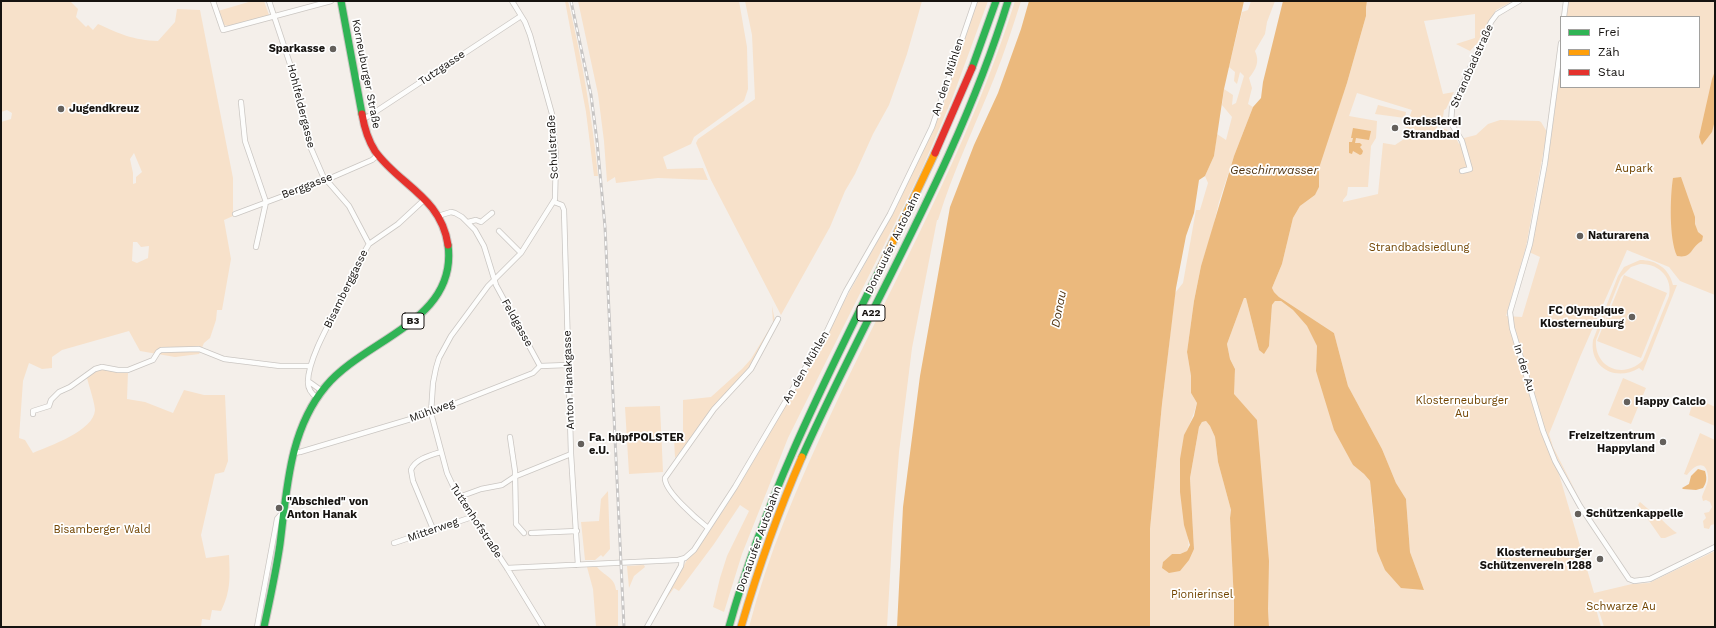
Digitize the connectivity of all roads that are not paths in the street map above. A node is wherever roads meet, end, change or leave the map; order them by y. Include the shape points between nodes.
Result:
1 (213, 1) edge
2 (269, 1) edge
3 (331, 1) edge
4 (341, 1) edge
5 (512, 1) edge
6 (975, 1) edge
7 (996, 1) edge
8 (1008, 1) edge
9 (1519, 1) edge
10 (1566, 1) edge
11 (521, 16) junction
12 (1564, 16) edge
13 (275, 17) junction
14 (1560, 52) edge
15 (242, 102) dead end
16 (363, 118) junction
17 (378, 155) junction
18 (1462, 171) dead end
19 (326, 180) junction
20 (426, 199) junction
21 (266, 202) junction
22 (554, 202) junction
23 (492, 213) dead end
24 (235, 214) dead end
25 (438, 216) junction
26 (468, 222) junction
27 (499, 231) dead end
28 (369, 244) junction
29 (256, 247) dead end
30 (521, 253) junction
31 (494, 280) junction
32 (778, 319) dead end
33 (568, 365) junction
34 (310, 366) junction
35 (540, 366) junction
36 (308, 381) junction
37 (322, 391) junction
38 (317, 398) junction
39 (431, 413) junction
40 (33, 414) dead end
41 (510, 437) dead end
42 (441, 452) junction
43 (292, 453) junction
44 (571, 454) junction
45 (514, 477) junction
46 (459, 497) junction
47 (283, 512) junction
48 (472, 517) junction
49 (708, 528) junction
50 (433, 529) junction
51 (577, 531) junction
52 (531, 533) dead end
53 (524, 534) dead end
54 (394, 543) dead end
55 (1715, 547) edge
56 (682, 559) junction
57 (578, 565) junction
58 (507, 568) junction
59 (257, 627) edge
60 (264, 627) edge
61 (543, 627) edge
62 (648, 627) edge
63 (729, 627) edge
64 (741, 627) edge

1 - 13 street via 223,30
2 - 13 street, Hohlfeldergasse
3 - 13 street
4 - 16 main road, Korneuburger Straße / B3
5 - 11 street, Schulstraße
6 - 49 street, An den Mühlen via 932,127 903,188 827,331
7 - 63 main road, Donauufer Autobahn / A22 via 978,53 940,144 794,448 751,555
8 - 64 main road, Donauufer Autobahn / A22 via 990,55 952,149 851,353 790,487 762,559
9 - 18 street, Strandbadstraße via 1497,14 1491,22 1452,108 1451,123 1462,141 1470,169
10 - 12 street
11 - 16 street, Tutzgasse
11 - 22 street, Schulstraße via 530,35 554,120
13 - 19 street, Hohlfeldergasse via 290,64 310,146
14 - 55 street, In der Au via 1551,128 1537,211 1510,312 1512,328 1543,431 1558,467 1580,506 1629,579 1650,579
15 - 21 street via 245,141
16 - 17 main road, Korneuburger Straße / B3 via 367,136
17 - 19 street, Berggasse
17 - 20 main road, Korneuburger Straße / B3
19 - 21 street, Berggasse
19 - 28 street, Hohlfeldergasse via 349,206
20 - 25 main road, Korneuburger Straße / B3
20 - 28 street, Bisamberggasse via 398,224
21 - 24 street, Berggasse
21 - 29 street
22 - 30 street, Schulstraße
22 - 33 street, Anton Hanakgasse via 562,205 564,210
23 - 26 street via 481,222
25 - 26 street via 451,212
25 - 37 main road, Korneuburger Straße / B3 via 448,242 449,262 436,300 423,314 345,368
26 - 31 street, Feldgasse via 482,241
27 - 30 street
28 - 34 street, Bisamberggasse
30 - 31 street, Schulstraße
31 - 35 street, Feldgasse
31 - 39 street, Tuttenhofstraße via 462,320 439,358 433,383
32 - 49 street via 751,369 714,409 665,478 666,486
33 - 35 street
33 - 44 street, Anton Hanakgasse
34 - 36 street, Bisamberggasse
34 - 40 street via 280,366 224,358 199,349 161,350 153,360 128,370 102,367 95,369 59,392 49,406 33,411
35 - 39 street, Mühlweg via 533,373
36 - 37 street
36 - 38 street via 310,390
37 - 38 main road, Korneuburger Straße / B3
38 - 43 main road, Korneuburger Straße / B3 via 300,429
39 - 42 street, Tuttenhofstraße
39 - 43 street, Mühlweg
41 - 45 street
42 - 46 street, Tuttenhofstraße
42 - 50 street via 415,464 411,470
43 - 47 main road, Korneuburger Straße / B3
44 - 45 street
44 - 51 street, Anton Hanakgasse
45 - 46 street via 502,485
45 - 53 street via 516,524
46 - 48 street, Tuttenhofstraße
47 - 59 street, Korneuburger Straße via 277,519
47 - 60 main road, Korneuburger Straße / B3
48 - 50 street, Mitterweg
48 - 58 street, Tuttenhofstraße
49 - 56 street, An den Mühlen via 689,556
50 - 54 street, Mitterweg
51 - 52 street
51 - 57 street, Anton Hanakgasse
56 - 57 street
56 - 62 street via 681,566
57 - 58 street
58 - 61 street, Tuttenhofstraße

